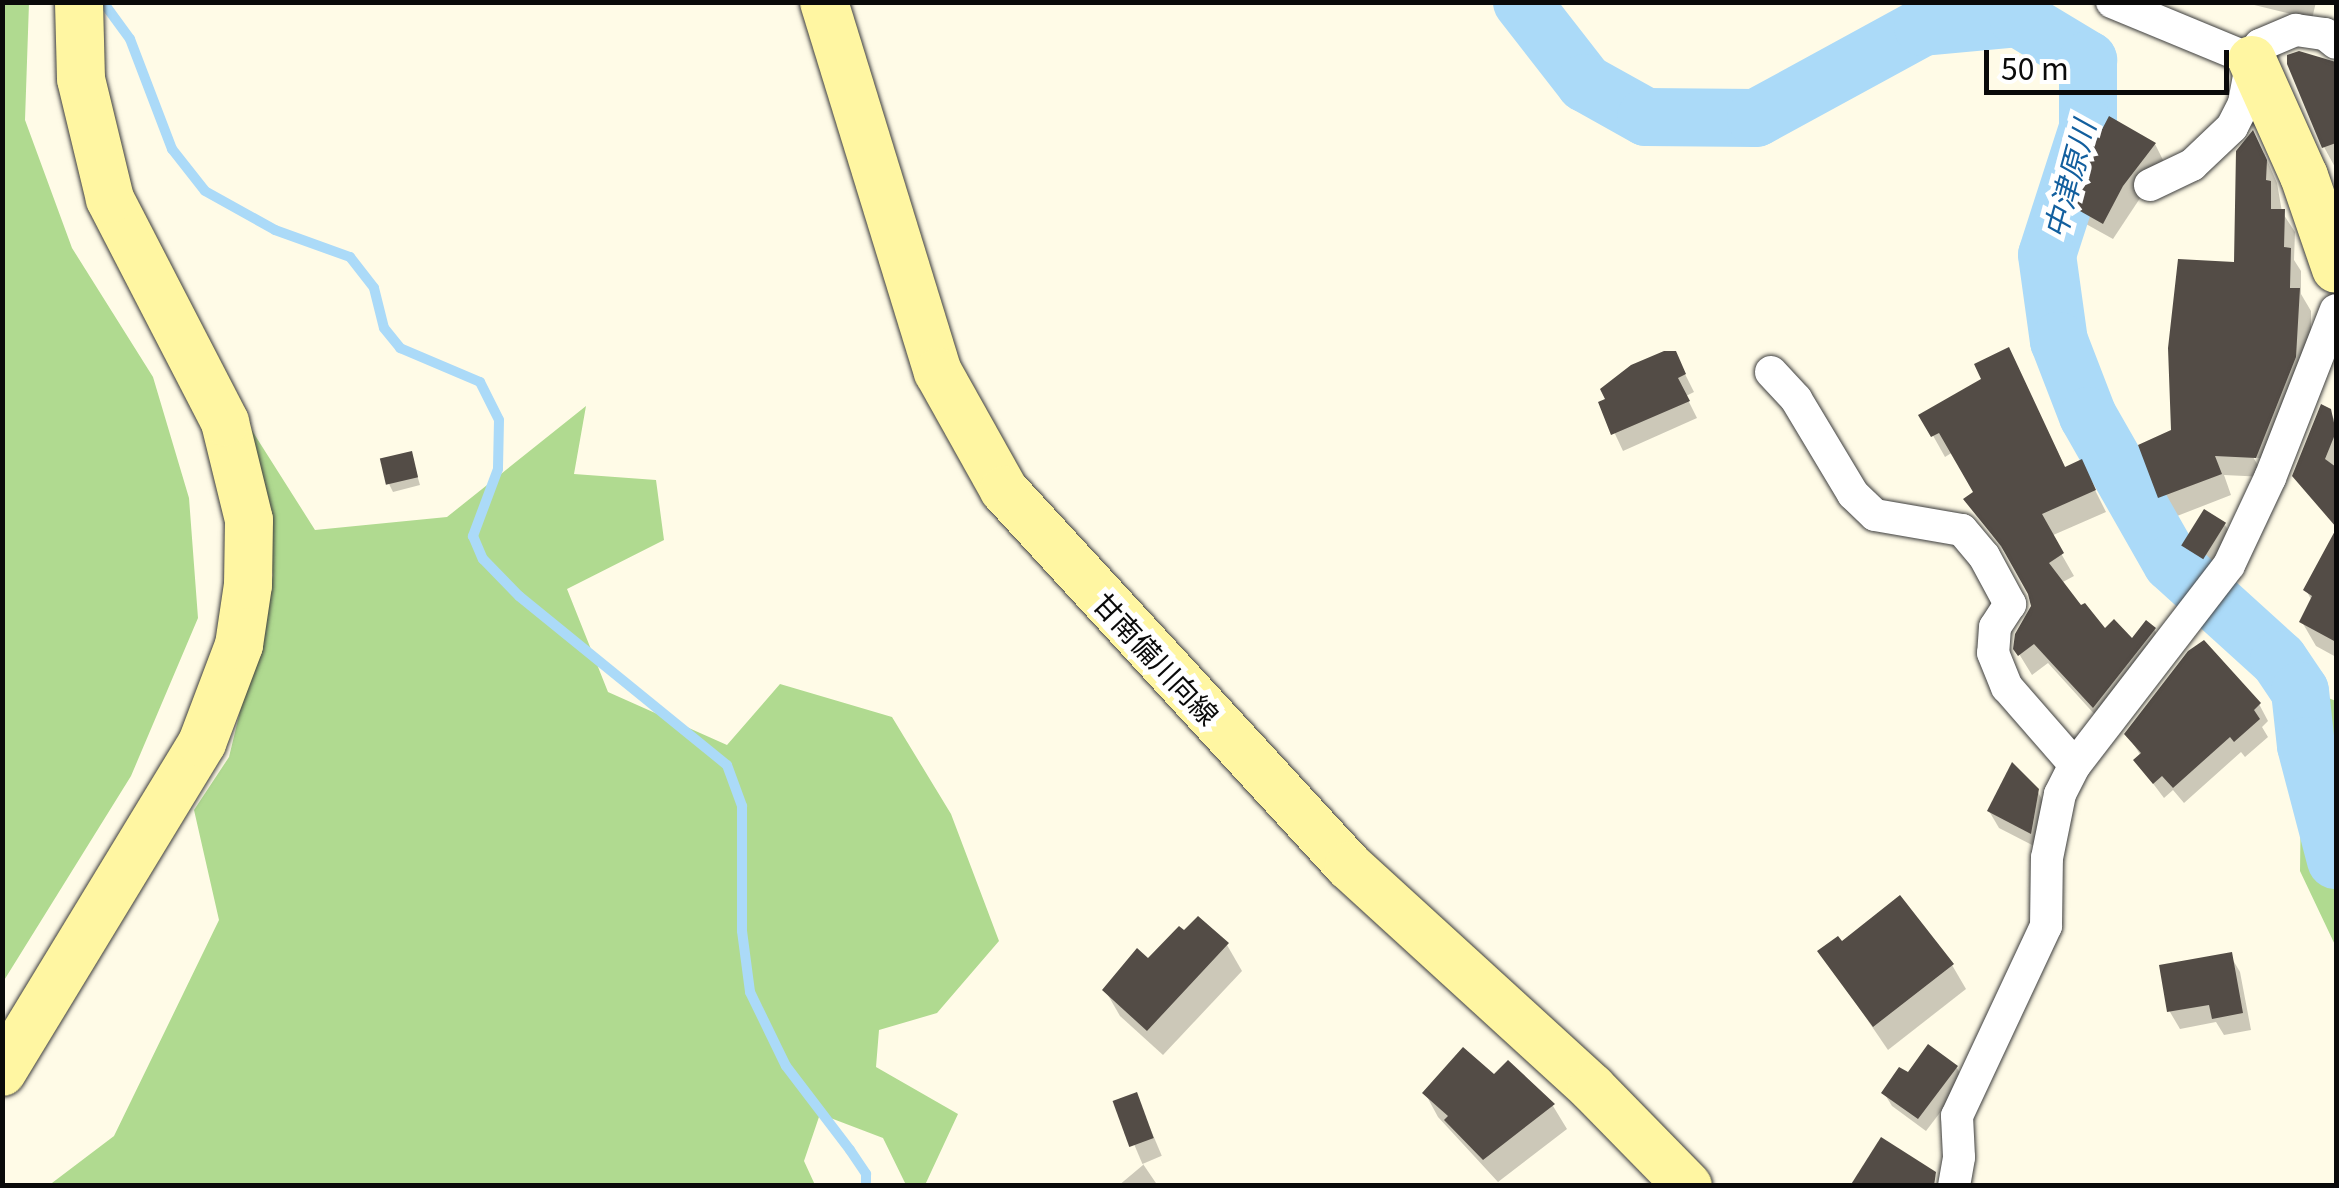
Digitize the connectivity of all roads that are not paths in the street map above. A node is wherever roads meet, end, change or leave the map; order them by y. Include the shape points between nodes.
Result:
1 (824, 2) edge
2 (2112, 2) edge
3 (78, 17) edge
4 (2336, 41) edge
5 (2252, 60) junction
6 (2150, 185) dead end
7 (2336, 269) edge
8 (2336, 310) edge
9 (1771, 372) dead end
10 (2075, 766) junction
11 (2, 1072) edge
12 (1688, 1186) edge
13 (1954, 1186) edge

1 - 12 main road, 甘南備川向線 via 938,372 1004,490 1348,866 1592,1088
2 - 5 street
3 - 11 main road via 81,79 110,198 225,422 249,520 248,585 239,645 202,743
4 - 5 street via 2296,30 2260,45
5 - 6 street via 2232,127 2192,165
5 - 7 main road
8 - 10 street via 2228,565
9 - 10 street via 1796,399 1853,494 1875,515 1962,530 1984,556 2010,604 1995,627 1994,654 2007,687
10 - 13 street via 2050,830 2046,926 1957,1116

